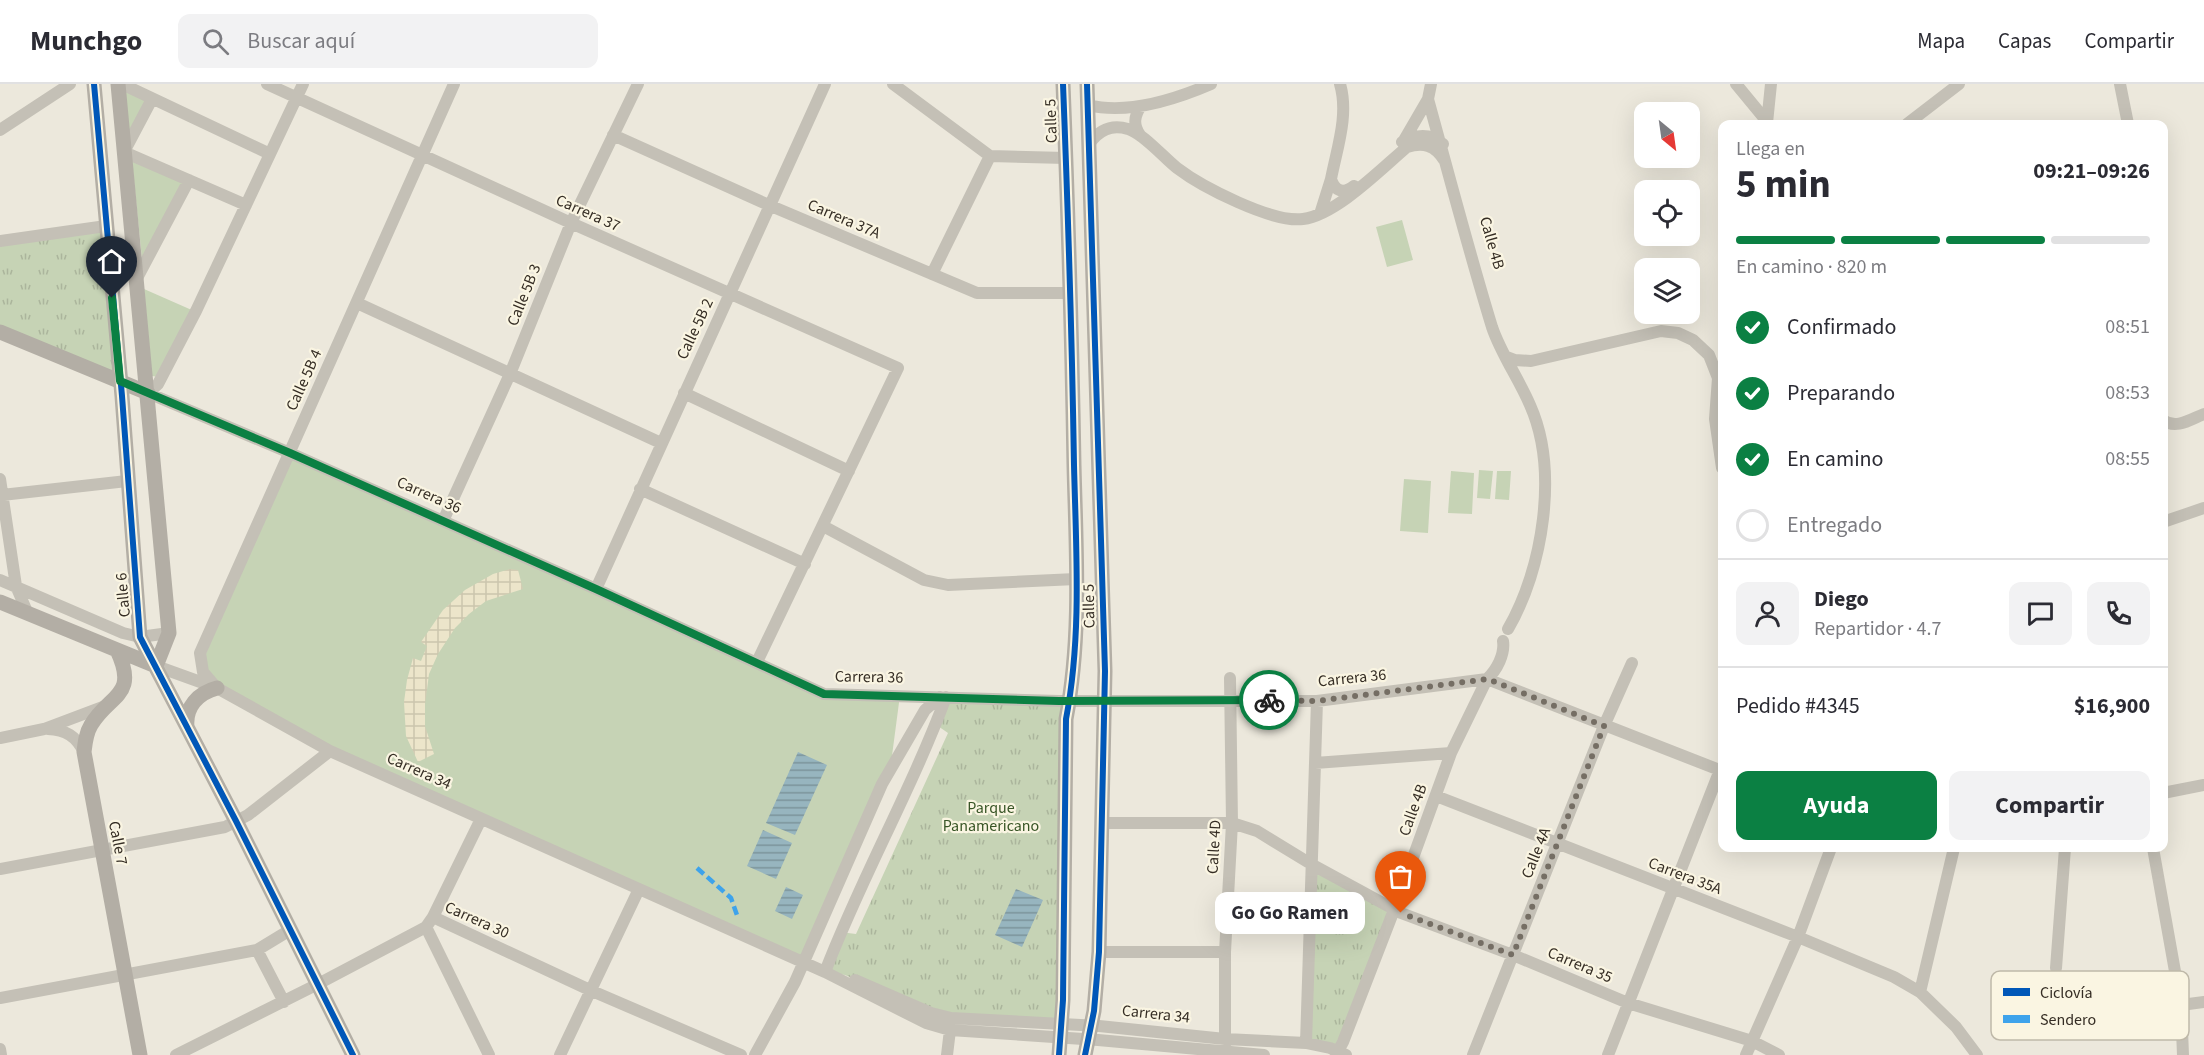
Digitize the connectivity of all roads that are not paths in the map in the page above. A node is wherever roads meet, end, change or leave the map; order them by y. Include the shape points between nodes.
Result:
1 (70, 84) edge
2 (94, 84) edge
3 (120, 84) edge
4 (267, 84) edge
5 (303, 84) edge
6 (454, 84) edge
7 (638, 84) edge
8 (825, 84) edge
9 (893, 84) edge
10 (1063, 84) edge
11 (1087, 84) edge
12 (1211, 84) edge
13 (1340, 84) edge
14 (1431, 84) edge
15 (1736, 84) edge
16 (1771, 84) edge
17 (1959, 84) edge
18 (2120, 84) edge
19 (297, 98) junction
20 (152, 99) junction
21 (1428, 99) junction
22 (1088, 105) junction
23 (1142, 106) junction
24 (1765, 120) edge
25 (1768, 120) edge
26 (1912, 120) edge
27 (2127, 120) edge
28 (0, 130) edge
29 (613, 135) junction
30 (1140, 135) junction
31 (1440, 141) junction
32 (1089, 144) junction
33 (1405, 145) junction
34 (124, 152) junction
35 (270, 154) junction
36 (423, 154) junction
37 (990, 156) junction
38 (1066, 158) junction
39 (1446, 167) junction
40 (1331, 179) junction
41 (189, 180) junction
42 (246, 205) junction
43 (771, 206) junction
44 (1320, 214) junction
45 (571, 224) junction
46 (106, 226) junction
47 (0, 241) edge
48 (932, 274) junction
49 (135, 282) junction
50 (730, 293) junction
51 (1071, 293) junction
52 (357, 303) junction
53 (0, 332) edge
54 (1507, 357) junction
55 (1531, 361) junction
56 (1718, 371) edge
57 (510, 374) junction
58 (1516, 376) junction
59 (120, 381) junction
60 (1718, 392) edge
61 (148, 393) junction
62 (684, 393) junction
63 (2204, 414) edge
64 (2168, 422) edge
65 (1718, 440) edge
66 (661, 443) junction
67 (290, 453) junction
68 (849, 471) junction
69 (0, 479) edge
70 (127, 481) junction
71 (640, 489) junction
72 (2, 495) junction
73 (2204, 508) edge
74 (2168, 520) edge
75 (443, 521) junction
76 (823, 526) junction
77 (805, 564) junction
78 (1076, 579) junction
79 (0, 580) edge
80 (16, 586) junction
81 (596, 589) junction
82 (0, 602) edge
83 (28, 614) junction
84 (169, 633) junction
85 (140, 637) junction
86 (117, 650) junction
87 (757, 662) junction
88 (1632, 663) dead end
89 (156, 666) junction
90 (1230, 678) dead end
91 (1488, 679) junction
92 (217, 688) junction
93 (943, 697) junction
94 (1231, 700) junction
95 (1069, 701) junction
96 (1104, 701) junction
97 (1317, 701) junction
98 (110, 705) junction
99 (1604, 726) junction
100 (187, 728) junction
101 (44, 729) junction
102 (0, 738) edge
103 (330, 751) junction
104 (84, 752) junction
105 (1451, 753) junction
106 (1316, 763) junction
107 (1718, 769) edge
108 (890, 771) junction
109 (1718, 778) edge
110 (2204, 785) edge
111 (906, 792) junction
112 (2168, 792) edge
113 (1436, 796) junction
114 (481, 819) junction
115 (236, 821) junction
116 (1102, 823) junction
117 (1232, 823) junction
118 (1557, 844) junction
119 (101, 850) junction
120 (1830, 852) edge
121 (1953, 852) edge
122 (2065, 852) edge
123 (2154, 852) edge
124 (1311, 864) junction
125 (0, 869) edge
126 (639, 890) junction
127 (1673, 890) junction
128 (1394, 910) junction
129 (429, 922) junction
130 (290, 930) junction
131 (1798, 937) junction
132 (257, 950) junction
133 (1099, 952) junction
134 (1225, 952) junction
135 (1513, 955) junction
136 (803, 963) junction
137 (2056, 968) dead end
138 (2175, 971) edge
139 (825, 972) junction
140 (124, 975) junction
141 (318, 984) junction
142 (592, 991) junction
143 (1920, 992) junction
144 (0, 998) edge
145 (284, 1002) junction
146 (2204, 1002) edge
147 (1628, 1003) junction
148 (2189, 1004) edge
149 (950, 1030) junction
150 (1061, 1031) junction
151 (1090, 1032) junction
152 (1225, 1039) junction
153 (2182, 1040) edge
154 (1752, 1041) junction
155 (1306, 1043) junction
156 (0, 1050) edge
157 (1225, 1053) junction
158 (1340, 1054) edge
159 (1, 1055) edge
160 (140, 1055) edge
161 (177, 1055) edge
162 (353, 1055) edge
163 (489, 1055) edge
164 (560, 1055) edge
165 (741, 1055) edge
166 (755, 1055) edge
167 (947, 1055) edge
168 (1059, 1055) edge
169 (1085, 1055) edge
170 (1264, 1055) edge
171 (1473, 1055) edge
172 (1608, 1055) edge
173 (1746, 1055) edge
174 (1779, 1055) edge
175 (1977, 1055) edge
176 (2183, 1055) edge

1 - 28 street
2 - 46 main road, Calle 6
3 - 20 street
3 - 34 main road
4 - 19 street, Carrera 37
5 - 19 street
6 - 36 street, Calle 5B 4
7 - 29 street, Calle 5B 3
8 - 43 street, Calle 5B 2
9 - 37 street
10 - 38 main road, Calle 5
11 - 22 main road, Calle 5
12 - 23 street
13 - 40 street via 1344,113
14 - 21 street
15 - 24 street
16 - 25 street
17 - 26 street
18 - 27 street
19 - 35 street
19 - 36 street, Carrera 37
20 - 34 street
20 - 35 street
21 - 31 street, Calle 4B
21 - 33 street
22 - 23 street via 1103,109
22 - 32 main road, Calle 5
23 - 30 street via 1134,120
29 - 43 street, Carrera 37A
29 - 45 street, Calle 5B 3
30 - 32 street via 1130,129 1111,127 1099,132
30 - 44 street via 1178,170 1246,205 1285,218 1304,219
31 - 33 street via 1412,136
31 - 39 street, Calle 4B
31 - 54 street, Calle 4B via 1449,152
32 - 96 main road, Calle 5
33 - 39 street via 1434,149
33 - 40 street via 1352,188 1342,191 1335,188
33 - 44 street via 1355,191
34 - 41 street
34 - 49 main road
35 - 42 street
36 - 45 street, Carrera 37
36 - 52 street, Calle 5B 4
37 - 38 street
37 - 48 street
38 - 51 main road, Calle 5
39 - 54 street, Calle 4B via 1495,335
40 - 44 street
41 - 42 street
41 - 49 street
42 - 61 street via 158,384
43 - 48 street, Carrera 37A
43 - 50 street, Calle 5B 2
45 - 50 street, Carrera 37
45 - 57 street, Calle 5B 3
46 - 47 street
46 - 59 main road, Calle 6
48 - 51 street, Carrera 37A via 977,293
49 - 61 main road
50 - 62 street, Calle 5B 2
50 - 68 street, Carrera 37 via 898,368
51 - 78 main road, Calle 5
52 - 57 street
52 - 67 street, Calle 5B 4
53 - 59 main road, Carrera 36
54 - 55 street
54 - 58 street, Calle 4B
55 - 56 street via 1660,331 1686,336 1702,347
55 - 58 street
57 - 66 street
57 - 75 street, Calle 5B 3
58 - 91 street, Calle 4B via 1541,439 1545,493 1539,536 1506,635 1487,670
59 - 61 main road, Carrera 36
59 - 70 main road, Calle 6
60 - 65 street
61 - 67 street, Carrera 36
61 - 84 main road
62 - 66 street, Calle 5B 2
62 - 68 street
63 - 64 street via 2179,424
66 - 71 street, Calle 5B 2
67 - 75 street, Carrera 36
67 - 92 street, Calle 5B 4 via 200,653 203,672
68 - 76 street
69 - 72 street
70 - 72 street
70 - 85 main road, Calle 6
71 - 77 street
71 - 81 street, Calle 5B 2
72 - 80 street
73 - 74 street
75 - 81 street, Carrera 36
76 - 77 street
76 - 78 street via 924,580 948,585
77 - 87 street
78 - 95 main road, Calle 5
79 - 80 street
80 - 83 street
80 - 85 street
81 - 87 street, Carrera 36
82 - 83 main road, Carrera 34
83 - 86 main road, Carrera 34
84 - 85 street
84 - 89 main road
85 - 89 main road, Calle 6
86 - 89 main road, Carrera 34
86 - 98 main road, Calle 7 via 125,675 118,696
87 - 93 street, Carrera 36 via 824,694
88 - 99 street, Calle 4A
89 - 92 street, Carrera 34
89 - 100 main road, Calle 6
90 - 94 street, Calle 4D
91 - 97 street, Carrera 36
91 - 99 street, Carrera 36
91 - 105 street, Calle 4B
92 - 100 main road via 194,702 186,719
92 - 103 street, Carrera 34
93 - 95 street, Carrera 36
93 - 108 street via 925,710
93 - 111 street
94 - 96 street, Carrera 36
94 - 97 street, Carrera 36
94 - 117 street, Calle 4D
95 - 96 street, Carrera 36
95 - 150 main road, Calle 5
96 - 116 main road, Calle 5
97 - 106 street
98 - 101 street
98 - 104 main road, Calle 7 via 91,725
99 - 107 street, Carrera 36
99 - 118 street, Calle 4A
100 - 115 main road, Calle 6
101 - 102 street
101 - 104 street via 71,735
103 - 114 street, Carrera 34
103 - 115 street
104 - 119 main road, Calle 7
105 - 106 street
105 - 113 street, Calle 4B
106 - 124 street
108 - 111 street via 903,781
108 - 136 street
109 - 127 street
110 - 112 street
111 - 139 street
113 - 118 street, Carrera 35A
113 - 128 street, Calle 4B
114 - 126 street, Carrera 34
114 - 129 street
115 - 119 street via 225,827
115 - 130 main road, Calle 6
116 - 117 street, Carrera 35
116 - 133 main road, Calle 5
117 - 124 street, Carrera 35 via 1257,831
117 - 134 street, Calle 4D
118 - 127 street, Carrera 35A
118 - 135 street, Calle 4A
119 - 125 street
119 - 140 main road, Calle 7
120 - 131 street
121 - 143 street
122 - 137 street
123 - 138 street
124 - 128 street, Carrera 35
124 - 155 street
126 - 136 street, Carrera 34
126 - 142 street
127 - 131 street, Carrera 35A
127 - 147 street
128 - 135 street, Carrera 35
128 - 158 street, Calle 4B
129 - 141 street, Carrera 30
129 - 142 street, Carrera 30
129 - 163 street
130 - 132 street
130 - 141 main road, Calle 6
131 - 143 street, Carrera 35A
131 - 154 street
132 - 140 street
132 - 145 street
133 - 134 street
133 - 151 main road, Calle 5
134 - 152 street, Calle 4D
135 - 147 street, Carrera 35
135 - 171 street, Calle 4A
136 - 139 street, Carrera 34
136 - 166 street
139 - 149 street, Carrera 34 via 926,1023
139 - 150 street, Carrera 34 via 845,975 931,1013
140 - 144 street
140 - 160 main road, Calle 7
141 - 145 street, Carrera 30
141 - 162 main road, Calle 6
142 - 164 street
142 - 165 street, Carrera 30
143 - 175 street, Carrera 35A via 1956,1027
145 - 161 street, Carrera 30
146 - 148 street
147 - 154 street, Carrera 35
147 - 172 street
149 - 150 street, Carrera 34
149 - 167 street
150 - 151 street, Carrera 34
150 - 168 main road, Calle 5
151 - 152 street, Carrera 34
151 - 157 street, Carrera 34
151 - 169 main road, Calle 5
152 - 155 street, Carrera 34
152 - 157 street, Calle 4D
153 - 176 street
154 - 173 street
154 - 174 street, Carrera 35
155 - 158 street, Carrera 34
156 - 159 street
157 - 170 street, Carrera 34

